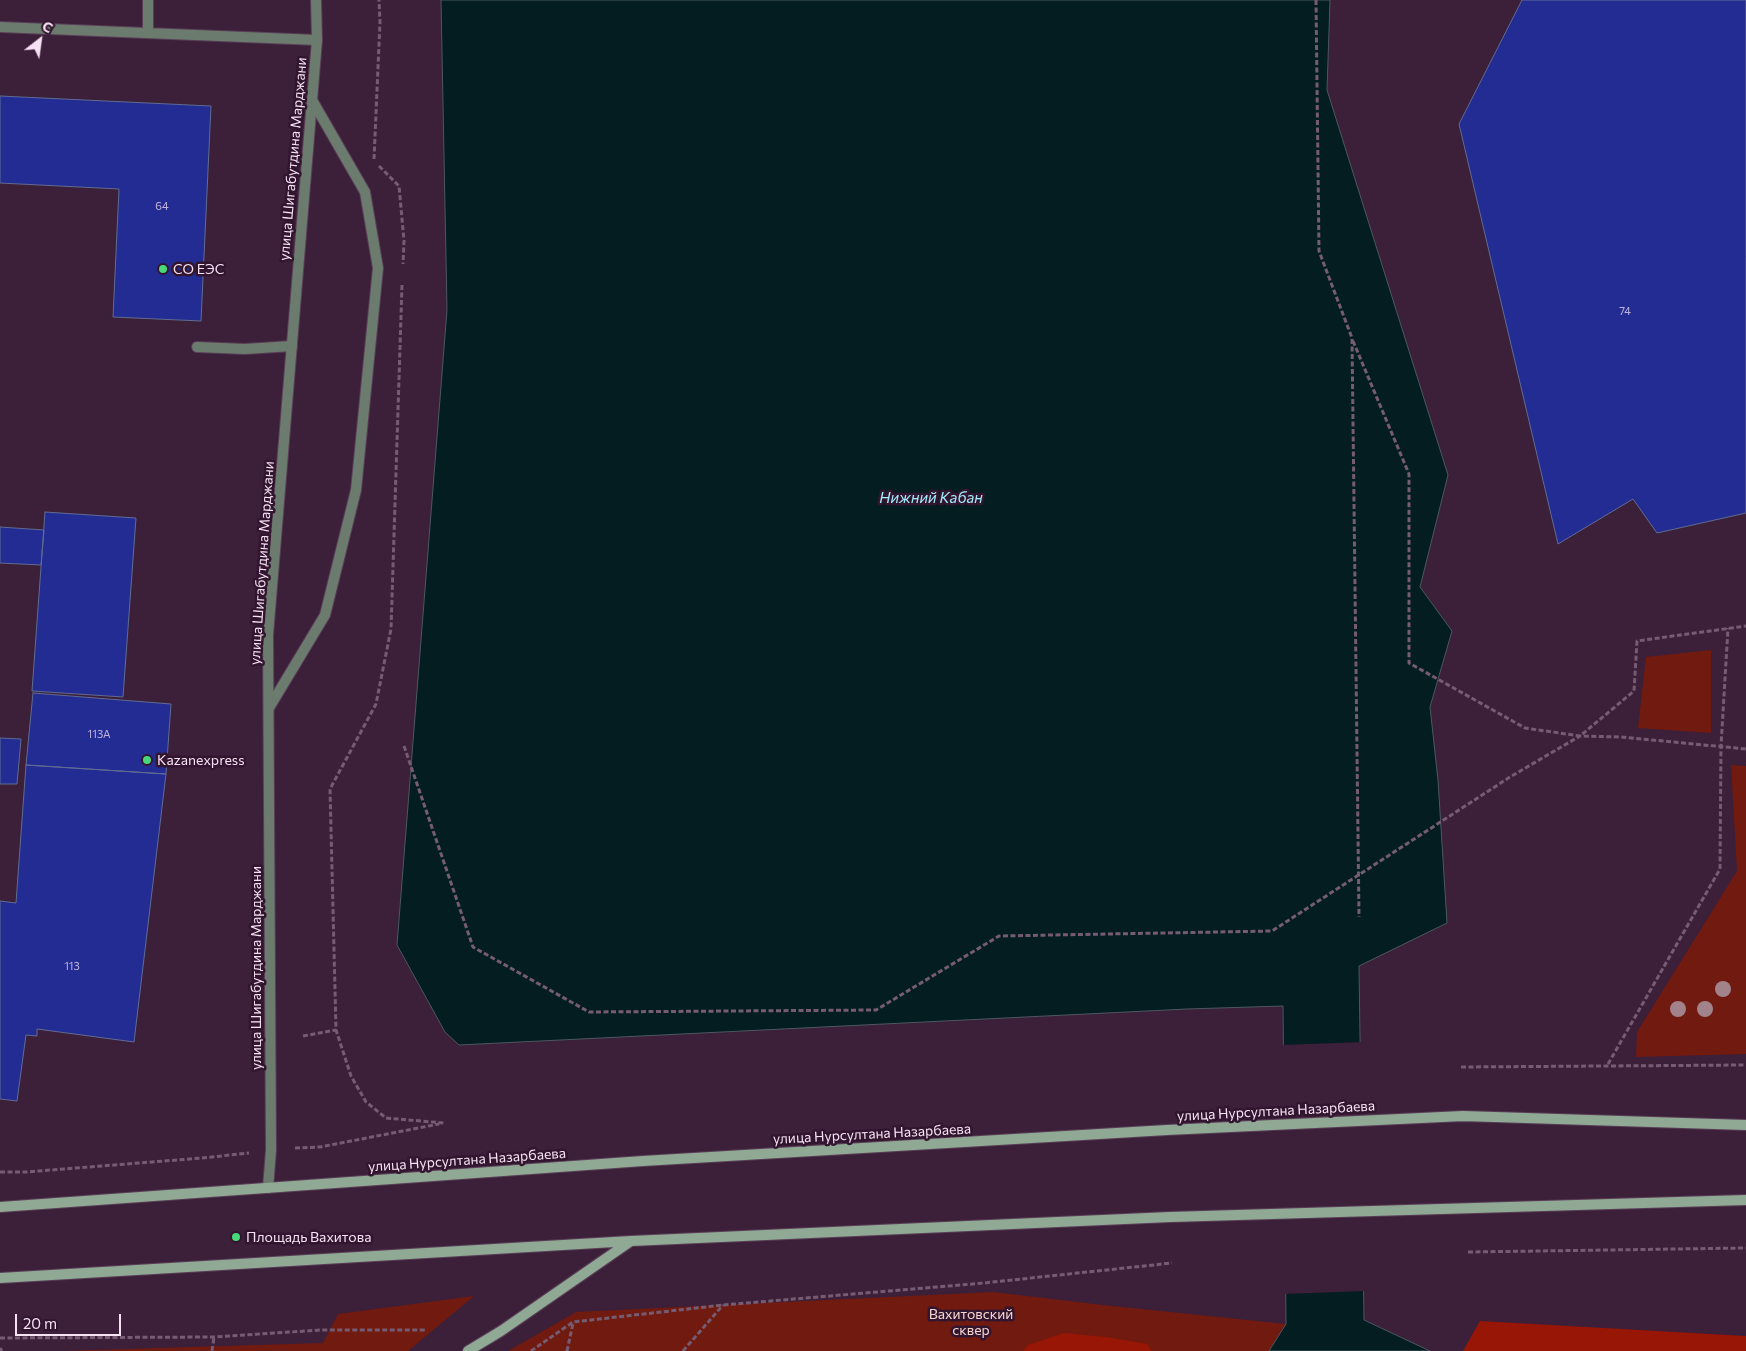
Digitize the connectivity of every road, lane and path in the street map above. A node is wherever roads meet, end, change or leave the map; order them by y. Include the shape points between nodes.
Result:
1 (148, 0) edge
2 (316, 0) edge
3 (379, 0) edge
4 (1316, 0) edge
5 (0, 27) edge
6 (148, 33) junction
7 (317, 40) junction
8 (312, 100) junction
9 (403, 268) dead end
10 (403, 278) dead end
11 (1352, 338) junction
12 (197, 346) dead end
13 (292, 346) junction
14 (1746, 626) edge
15 (1728, 628) junction
16 (269, 708) junction
17 (1580, 736) junction
18 (404, 746) dead end
19 (1721, 746) junction
20 (1746, 749) edge
21 (1359, 874) junction
22 (1359, 917) dead end
23 (336, 1030) junction
24 (303, 1036) dead end
25 (1608, 1064) junction
26 (1746, 1065) edge
27 (1461, 1067) dead end
28 (1746, 1125) edge
29 (271, 1150) junction
30 (0, 1172) edge
31 (268, 1188) junction
32 (1746, 1200) edge
33 (0, 1207) edge
34 (631, 1241) junction
35 (1746, 1248) edge
36 (1468, 1252) dead end
37 (1172, 1263) dead end
38 (0, 1278) edge
39 (723, 1305) junction
40 (573, 1322) junction
41 (426, 1330) dead end
42 (214, 1337) junction
43 (0, 1338) edge
44 (212, 1351) edge
45 (468, 1351) edge
46 (531, 1351) edge
47 (567, 1351) edge
48 (683, 1351) edge

1 - 6 street
2 - 7 street, улица Шигабутдина Марджани
3 - 9 path via 374,160 399,186
4 - 11 path via 1320,251
5 - 6 street
6 - 7 street
7 - 8 street, улица Шигабутдина Марджани
8 - 13 street, улица Шигабутдина Марджани
8 - 16 street via 365,192 378,268 356,490 328,605
10 - 23 path via 391,629 376,704 330,789
11 - 17 path via 1409,474 1409,663 1525,728
11 - 21 path
12 - 13 street via 245,349
13 - 16 street, улица Шигабутдина Марджани via 268,635
14 - 15 path
15 - 17 path via 1637,641 1634,691
15 - 19 path
16 - 29 street, улица Шигабутдина Марджани
17 - 19 path
17 - 21 path
18 - 21 path via 473,947 589,1012 876,1010 999,936 1272,931
19 - 20 path
19 - 25 path via 1720,869
21 - 22 path
23 - 24 path
23 - 29 path via 351,1076 366,1102 386,1118 444,1123 320,1147
25 - 26 path
25 - 27 path
28 - 31 main road, улица Нурсултана Назарбаева via 1463,1116 633,1162
29 - 30 path
29 - 31 street, улица Шигабутдина Марджани
31 - 33 main road, улица Нурсултана Назарбаева
32 - 34 main road via 1170,1217
34 - 38 main road
34 - 45 main road
35 - 36 path
37 - 39 path
39 - 40 path
39 - 48 path
40 - 46 path
40 - 47 path
41 - 42 path via 320,1330
42 - 43 path
42 - 44 path

